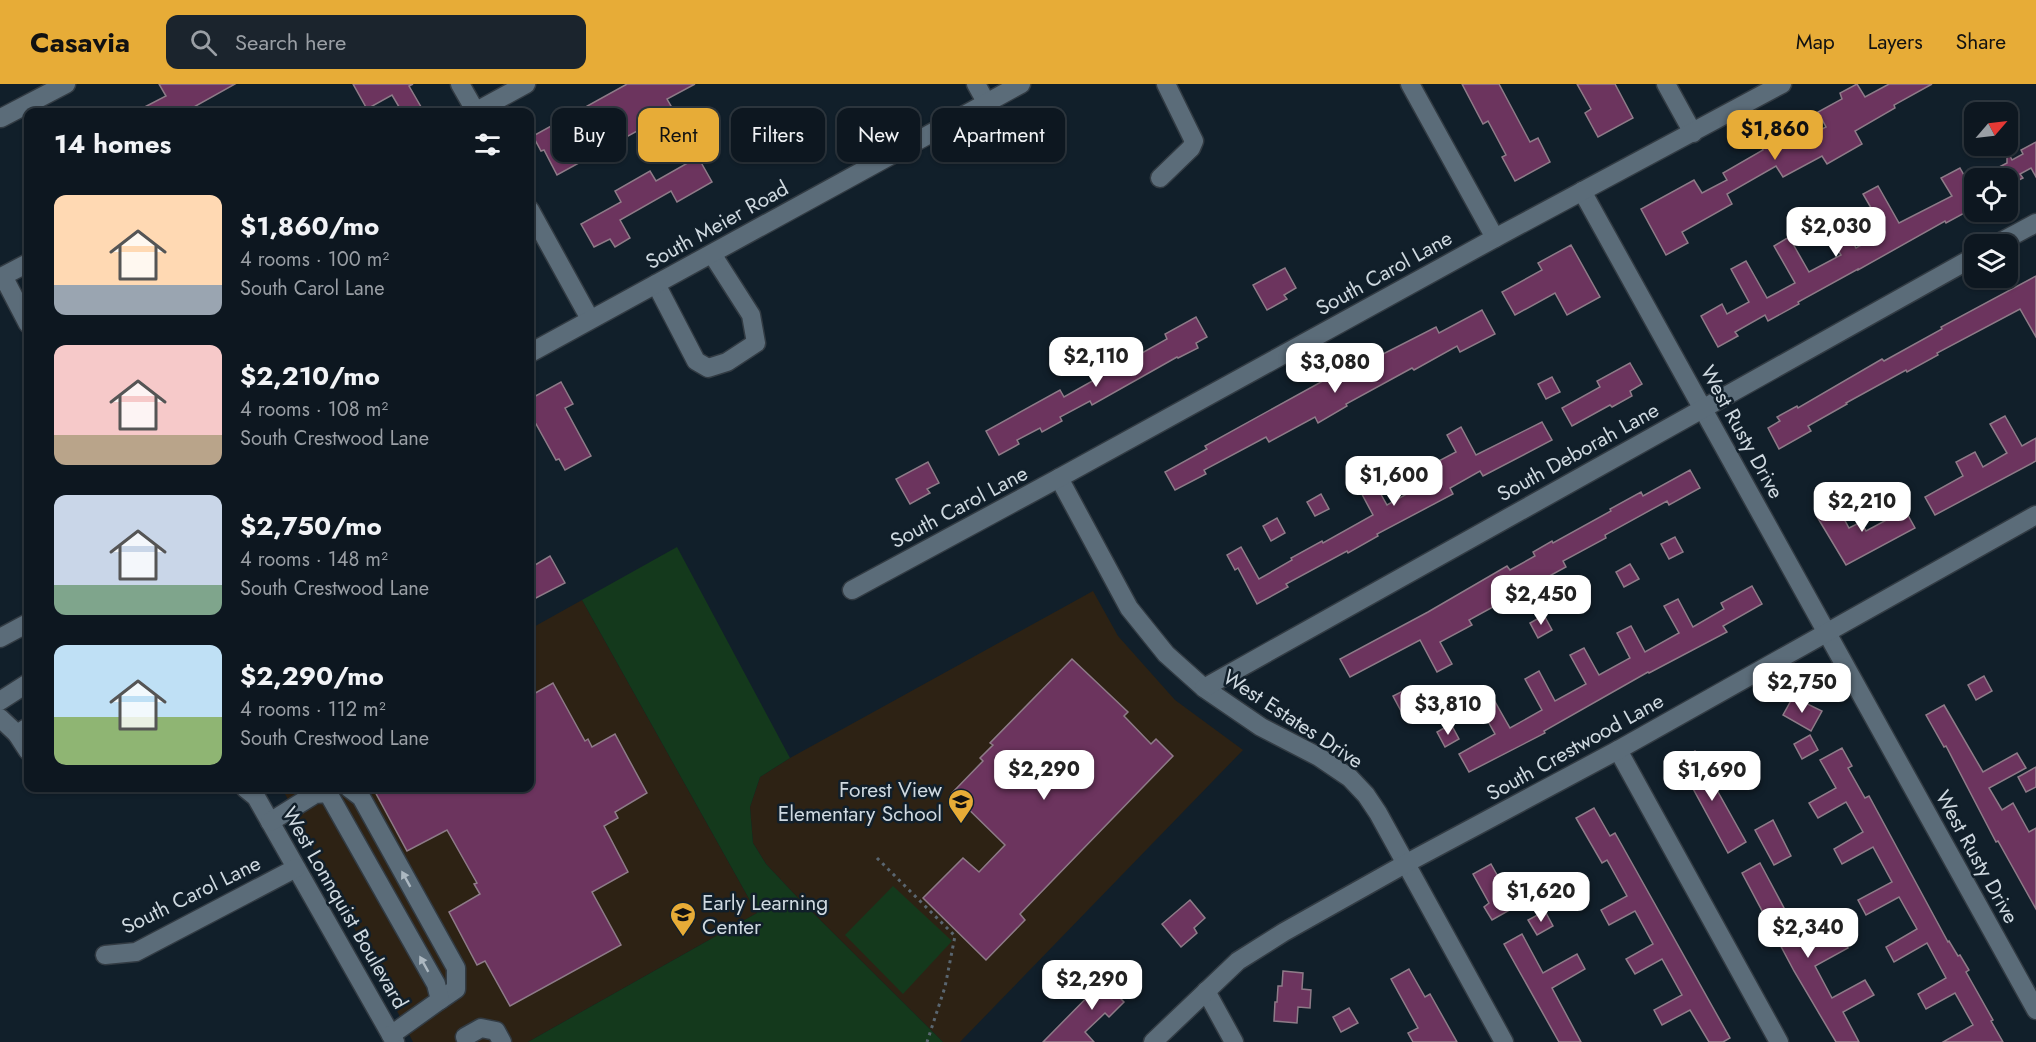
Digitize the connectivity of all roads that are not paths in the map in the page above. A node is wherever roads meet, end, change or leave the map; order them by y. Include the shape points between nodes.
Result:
1 (66, 84) edge
2 (460, 84) edge
3 (526, 84) edge
4 (976, 84) edge
5 (1021, 84) edge
6 (1166, 84) edge
7 (1410, 84) edge
8 (1666, 84) edge
9 (1782, 84) edge
10 (986, 102) junction
11 (473, 108) edge
12 (482, 108) edge
13 (1, 118) edge
14 (1693, 133) junction
15 (1160, 178) dead end
16 (1582, 191) junction
17 (534, 217) edge
18 (2036, 223) edge
19 (2016, 234) edge
20 (1495, 238) junction
21 (712, 254) junction
22 (1964, 263) edge
23 (24, 265) edge
24 (656, 284) junction
25 (24, 316) edge
26 (590, 319) junction
27 (534, 351) edge
28 (1703, 408) junction
29 (1059, 478) junction
30 (2036, 515) edge
31 (852, 590) dead end
32 (24, 624) edge
33 (1826, 633) junction
34 (0, 638) edge
35 (24, 686) edge
36 (1204, 688) junction
37 (0, 701) edge
38 (0, 718) edge
39 (23, 730) edge
40 (1618, 750) junction
41 (253, 792) edge
42 (326, 792) edge
43 (337, 792) edge
44 (354, 792) edge
45 (270, 822) junction
46 (1405, 864) junction
47 (296, 868) junction
48 (105, 955) dead end
49 (1206, 991) junction
50 (440, 1000) junction
51 (2036, 1010) edge
52 (393, 1039) edge
53 (463, 1040) edge
54 (502, 1042) edge
55 (1153, 1042) edge
56 (1234, 1042) edge
57 (1504, 1042) edge
58 (1779, 1042) edge

1 - 13 street
2 - 11 street
3 - 12 street
4 - 10 street
5 - 10 street, South Meier Road
6 - 15 street via 1194,141
7 - 20 street
8 - 14 street
9 - 14 street, South Carol Lane
10 - 21 street, South Meier Road
14 - 16 street, South Carol Lane
16 - 20 street, South Carol Lane
16 - 28 street, West Rusty Drive
17 - 26 street
18 - 19 street
20 - 29 street, South Carol Lane
21 - 24 street, South Meier Road
21 - 24 street via 751,315 756,343 727,362 708,368 696,361
22 - 28 street, South Deborah Lane
23 - 25 street via 3,276
24 - 26 street, South Meier Road
26 - 27 street, South Meier Road
28 - 33 street, West Rusty Drive
28 - 36 street, South Deborah Lane
29 - 31 street, South Carol Lane
29 - 36 street, West Estates Drive via 1129,608 1166,654
30 - 33 street, South Crestwood Lane
32 - 34 street
33 - 40 street, South Crestwood Lane
33 - 51 street, West Rusty Drive
35 - 37 street
36 - 46 street, West Estates Drive via 1261,727 1350,778 1378,813
38 - 39 street
40 - 46 street, South Crestwood Lane
40 - 58 street
41 - 45 street, West Lonnquist Boulevard
42 - 45 street via 315,794
50 -> 43 street via 436,984
50 -> 44 street via 456,989 456,968 361,797
45 - 47 street, West Lonnquist Boulevard
46 - 49 street, South Crestwood Lane via 1238,961
46 - 57 street, West Estates Drive
47 - 48 street, South Carol Lane via 136,952
47 - 52 street, West Lonnquist Boulevard
49 - 55 street, South Crestwood Lane
49 - 56 street
50 - 52 street
53 - 54 street via 481,1028 496,1031

